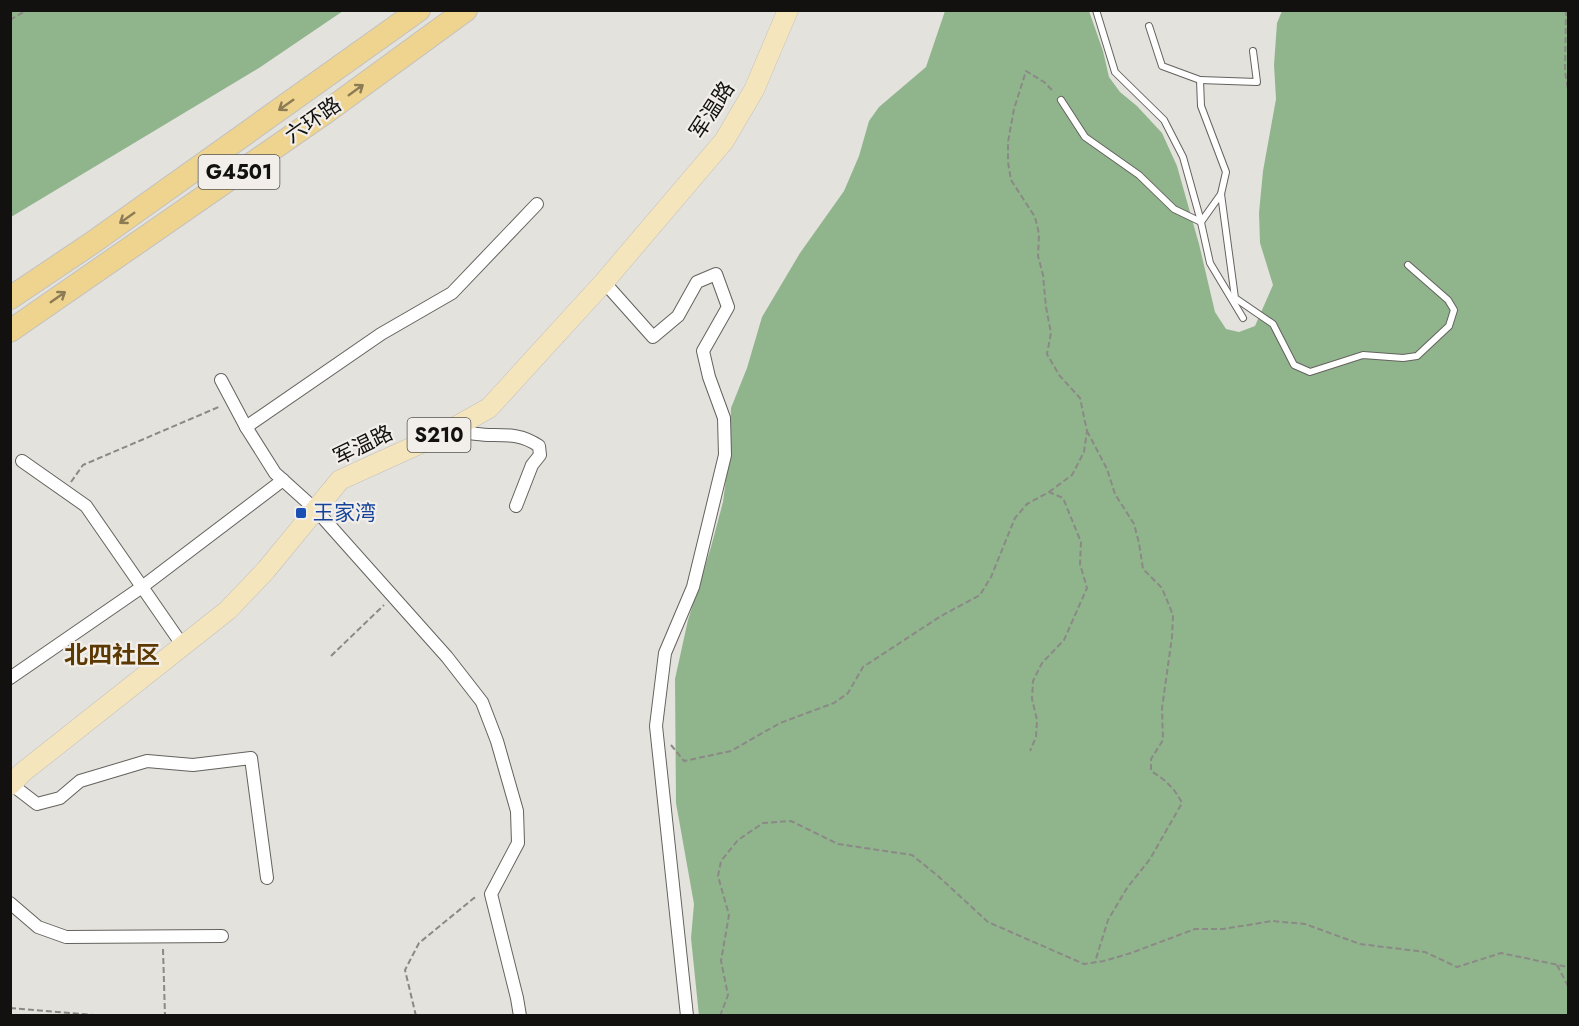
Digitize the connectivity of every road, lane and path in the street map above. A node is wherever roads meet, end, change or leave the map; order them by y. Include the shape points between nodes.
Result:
1 (27, 10) edge
2 (419, 10) edge
3 (466, 10) edge
4 (788, 10) edge
5 (1096, 10) edge
6 (1566, 10) edge
7 (10, 20) edge
8 (1149, 26) dead end
9 (1252, 51) dead end
10 (1200, 80) junction
11 (1569, 90) edge
12 (1061, 100) joint
13 (1221, 194) junction
14 (537, 204) dead end
15 (1201, 222) junction
16 (1408, 266) dead end
17 (604, 282) junction
18 (10, 298) edge
19 (1243, 318) dead end
20 (10, 331) edge
21 (221, 380) dead end
22 (232, 401) junction
23 (246, 427) junction
24 (448, 431) junction
25 (1087, 431) junction
26 (22, 461) dead end
27 (283, 480) junction
28 (65, 491) junction
29 (1049, 492) junction
30 (516, 506) dead end
31 (316, 510) junction
32 (142, 587) junction
33 (393, 596) junction
34 (183, 646) junction
35 (331, 656) dead end
36 (10, 678) edge
37 (656, 726) junction
38 (1030, 751) dead end
39 (11, 784) edge
40 (267, 878) dead end
41 (491, 894) junction
42 (10, 903) edge
43 (162, 936) junction
44 (222, 936) dead end
45 (1095, 962) junction
46 (1557, 965) junction
47 (1569, 968) edge
48 (1569, 987) edge
49 (10, 1008) edge
50 (106, 1016) edge
51 (165, 1016) edge
52 (416, 1016) edge
53 (520, 1016) edge
54 (687, 1016) edge
55 (720, 1016) edge

1 - 7 path
2 -> 18 highway, 六环路 / G4501
20 -> 3 highway, 六环路 / G4501
4 - 17 main road, 军温路 / S210 via 754,90 724,141
5 - 15 lane via 1115,72 1164,120 1183,157
6 - 11 path via 1564,71
8 - 10 lane via 1162,66
9 - 10 lane via 1257,82
10 - 13 lane via 1201,106 1226,172
12 - 15 lane via 1085,137 1139,175 1174,209
12 - 25 path via 1044,82 1026,71 1014,109 1008,162 1011,180 1037,225 1051,333 1047,354 1080,398
13 - 15 lane
13 - 16 lane via 1235,298 1273,324 1294,365 1310,372 1363,355 1417,356 1449,326 1454,310 1448,300
14 - 23 street via 452,292 381,334
15 - 19 lane via 1210,263
17 - 24 main road, 军温路 / S210 via 489,408
17 - 37 street via 653,337 678,316 697,282 716,274 728,307 703,351 724,418 725,455 693,587 665,653
21 - 22 street
22 - 23 street
22 - 28 path via 84,465
23 - 27 street
24 - 30 street via 515,435 539,446 540,455
24 - 31 main road, 军温路 / S210 via 340,480
25 - 29 path via 1084,452 1072,475
25 - 45 path via 1115,494 1134,524 1143,569 1162,588 1173,615 1162,708 1163,740 1151,759 1151,771 1175,790 1182,803 1108,920
26 - 28 street
27 - 31 street
27 - 32 street
28 - 32 street via 86,506
29 - 37 path via 1027,504 1015,518 980,595 940,616 863,667 849,693 834,703 780,723 731,751 684,761
29 - 38 path via 1063,498 1073,519 1081,542 1080,564 1087,588 1064,640 1042,663 1033,681 1037,720
31 - 33 street
31 - 34 main road, 军温路 / S210 via 228,610
32 - 34 street
32 - 36 street
33 - 35 path
33 - 41 street via 482,702 497,741 517,811 518,843
34 - 39 main road, 军温路 / S210
37 - 54 street
39 - 40 street via 37,804 60,798 80,781 147,761 193,765 251,758
41 - 52 path via 474,898 419,943 405,970
41 - 53 street
42 - 43 street via 38,927 66,937
43 - 44 street
43 - 51 path
45 - 46 path via 1195,929 1272,921 1305,924 1360,944 1425,952 1457,967 1501,953
45 - 55 path via 1084,964 988,922 912,855 838,844 791,821 763,823 738,840 721,861 718,876 729,915 721,961 728,995
46 - 47 path
46 - 48 path
49 - 50 path

